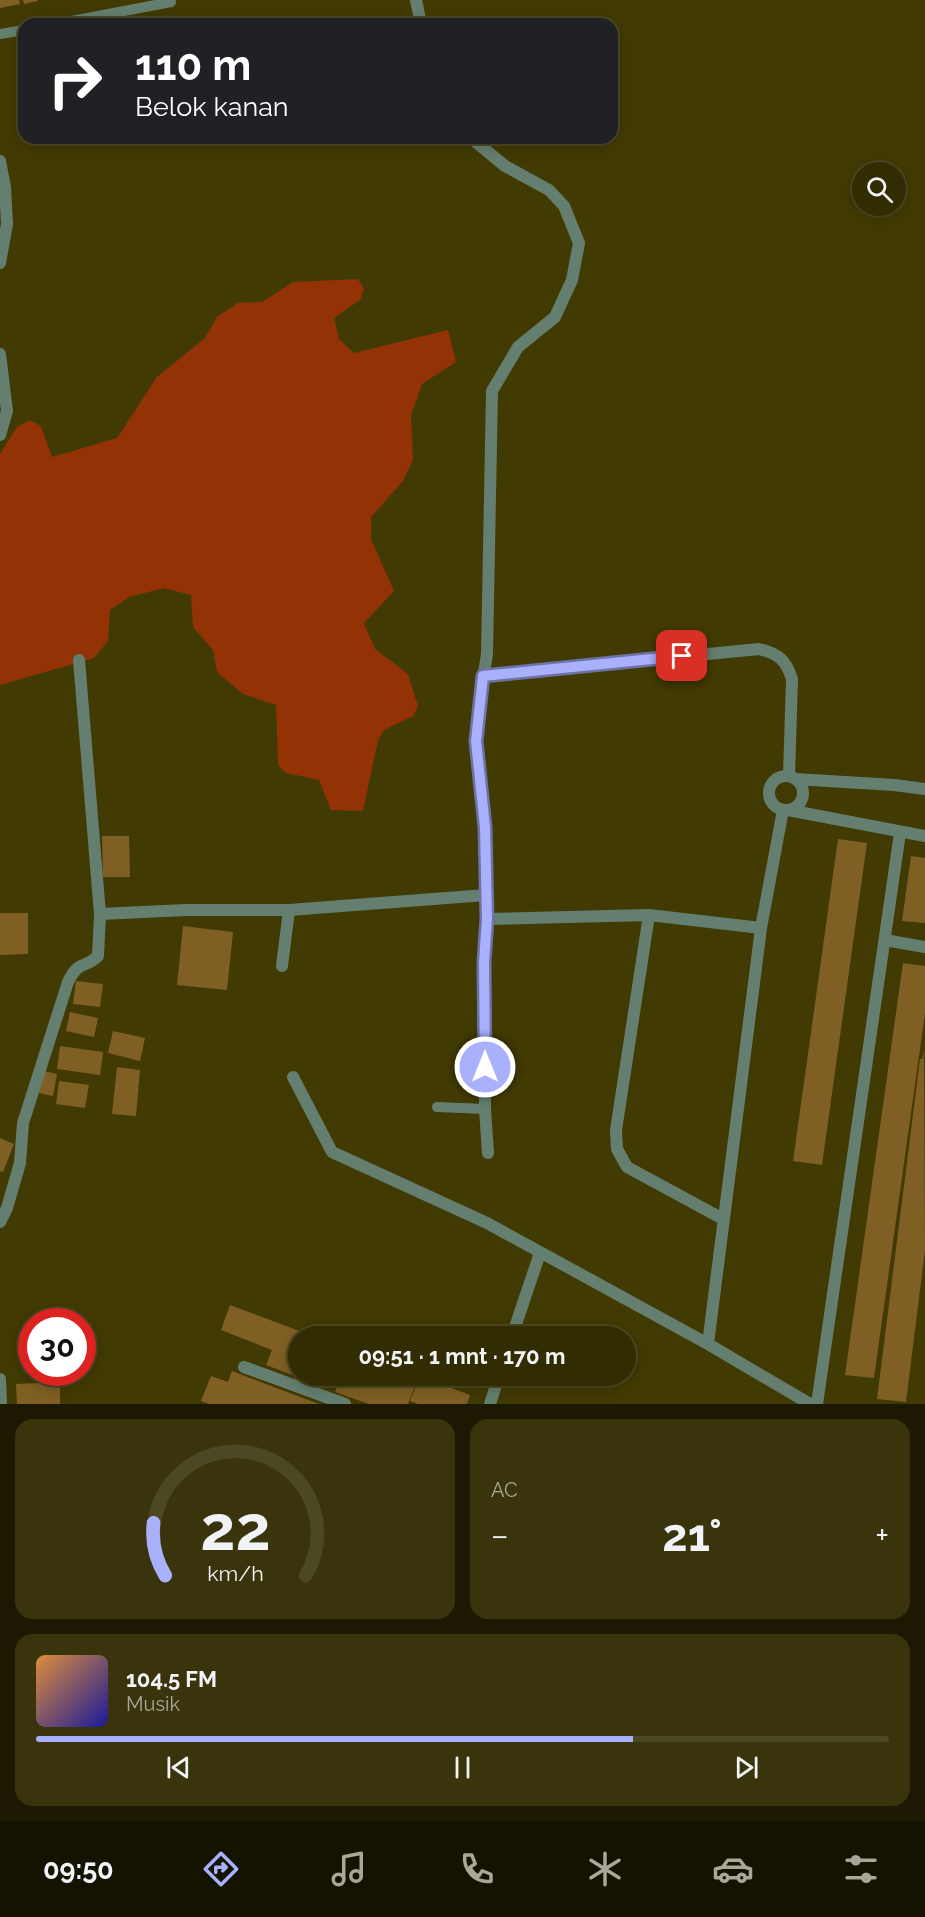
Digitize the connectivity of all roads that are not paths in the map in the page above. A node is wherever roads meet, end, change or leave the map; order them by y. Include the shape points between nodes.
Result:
1 (416, 0) edge
2 (171, 2) edge
3 (87, 18) edge
4 (420, 18) edge
5 (18, 31) edge
6 (0, 34) edge
7 (478, 144) edge
8 (0, 161) edge
9 (0, 263) edge
10 (0, 354) edge
11 (3, 390) edge
12 (0, 435) edge
13 (79, 660) dead end
14 (483, 676) junction
15 (792, 778) junction
16 (925, 789) edge
17 (786, 810) junction
18 (900, 832) junction
19 (925, 836) edge
20 (486, 895) junction
21 (289, 910) junction
22 (100, 914) junction
23 (649, 915) junction
24 (487, 919) junction
25 (760, 928) junction
26 (885, 940) junction
27 (925, 947) edge
28 (282, 966) dead end
29 (293, 1077) dead end
30 (437, 1107) dead end
31 (485, 1109) junction
32 (488, 1153) dead end
33 (723, 1220) junction
34 (0, 1222) edge
35 (540, 1253) junction
36 (515, 1326) edge
37 (708, 1344) junction
38 (244, 1367) dead end
39 (0, 1379) edge
40 (496, 1386) edge
41 (2, 1404) edge
42 (345, 1404) edge
43 (490, 1404) edge
44 (810, 1404) edge
45 (818, 1404) edge

1 - 4 street
2 - 3 lane
5 - 6 lane
7 - 14 street via 506,166 549,190 564,206 579,243 573,280 555,317 518,347 492,390 487,654
8 - 9 street via 7,224
10 - 11 street
11 - 12 street via 7,411
13 - 22 street
14 - 15 street via 759,649 774,652 789,668 792,679
14 - 20 street via 476,741 485,827
15 - 16 street
15 - 17 street via 803,794 799,804
15 - 17 street via 774,780 769,790 770,801
17 - 18 street
17 - 25 street
18 - 19 street
18 - 26 street
20 - 21 street
20 - 24 street
21 - 22 street
21 - 28 street
22 - 34 street via 98,956 92,963 74,969 68,982 23,1123 20,1163
23 - 24 street
23 - 25 street
23 - 33 street via 616,1130 617,1149 627,1167
24 - 31 street
25 - 33 street
26 - 27 street
26 - 45 street
29 - 35 street via 332,1152 487,1223
30 - 31 lane
31 - 32 street
33 - 37 street
35 - 36 street
35 - 37 street
37 - 44 street
38 - 42 street
39 - 41 street
40 - 43 street

